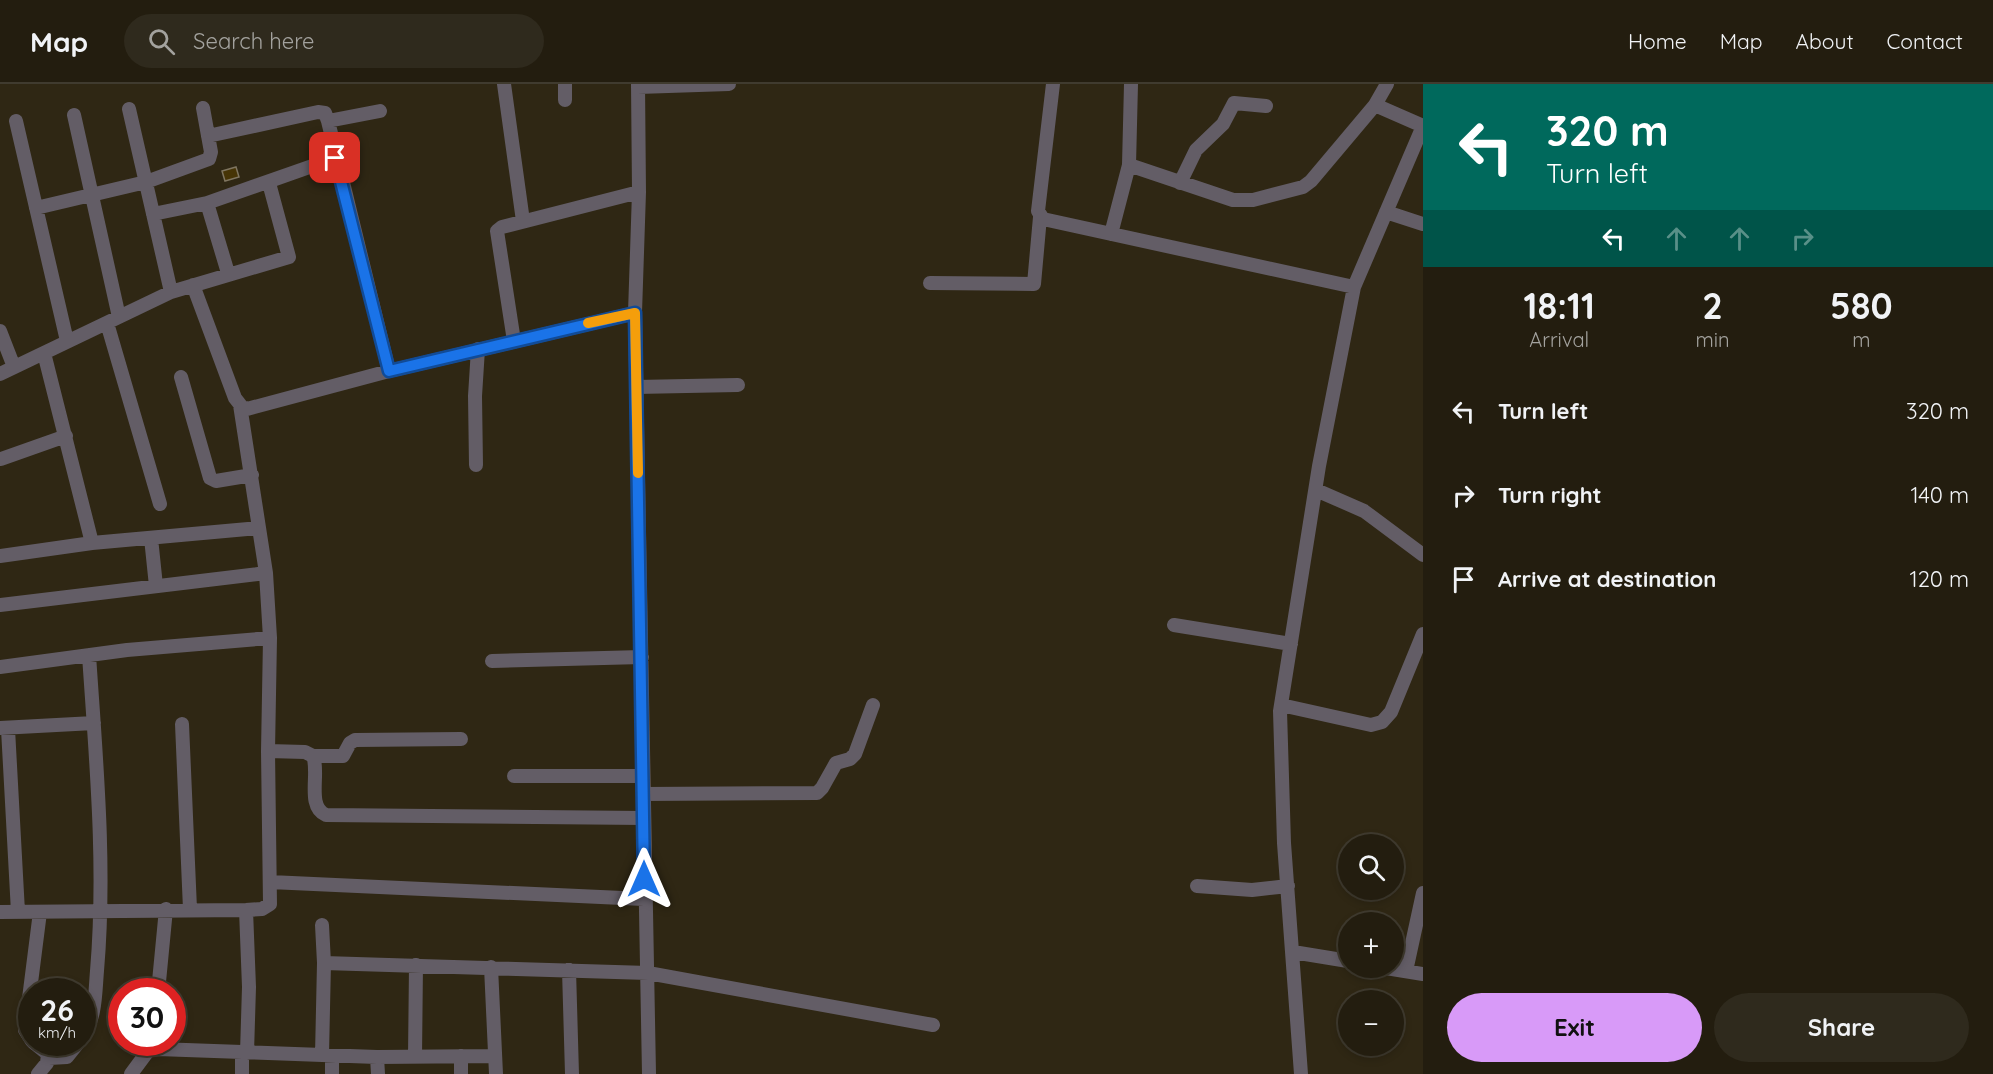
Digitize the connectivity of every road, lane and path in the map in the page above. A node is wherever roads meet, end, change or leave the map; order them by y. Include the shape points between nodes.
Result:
1 (504, 84) edge
2 (566, 84) edge
3 (729, 84) edge
4 (1053, 84) edge
5 (1131, 84) edge
6 (1387, 84) edge
7 (638, 86) edge
8 (565, 100) dead end
9 (1375, 105) junction
10 (1266, 106) dead end
11 (202, 108) dead end
12 (129, 110) dead end
13 (380, 111) dead end
14 (74, 115) dead end
15 (16, 121) dead end
16 (328, 121) junction
17 (1423, 126) edge
18 (208, 136) junction
19 (335, 158) junction
20 (1129, 165) junction
21 (146, 182) junction
22 (269, 183) junction
23 (1180, 183) junction
24 (639, 192) junction
25 (92, 194) junction
26 (207, 203) junction
27 (36, 208) junction
28 (1386, 212) junction
29 (153, 214) junction
30 (1040, 217) junction
31 (523, 221) junction
32 (1423, 224) edge
33 (1111, 234) junction
34 (228, 273) junction
35 (930, 283) dead end
36 (193, 285) junction
37 (1354, 287) junction
38 (171, 292) junction
39 (635, 313) junction
40 (113, 320) junction
41 (0, 332) edge
42 (514, 340) junction
43 (67, 342) junction
44 (478, 349) junction
45 (44, 352) junction
46 (14, 367) junction
47 (389, 371) junction
48 (0, 374) edge
49 (181, 377) dead end
50 (738, 385) dead end
51 (636, 387) junction
52 (240, 405) junction
53 (66, 436) junction
54 (1, 459) edge
55 (477, 465) dead end
56 (252, 475) junction
57 (1316, 490) junction
58 (160, 504) dead end
59 (260, 528) junction
60 (151, 538) junction
61 (92, 543) junction
62 (1423, 555) edge
63 (0, 556) edge
64 (266, 573) junction
65 (156, 586) junction
66 (0, 604) edge
67 (1174, 625) dead end
68 (1422, 637) edge
69 (270, 638) junction
70 (1291, 644) junction
71 (89, 655) junction
72 (642, 657) junction
73 (492, 661) dead end
74 (0, 667) edge
75 (873, 705) dead end
76 (1281, 705) junction
77 (94, 723) junction
78 (182, 724) dead end
79 (4, 728) edge
80 (461, 739) dead end
81 (268, 752) junction
82 (313, 756) junction
83 (514, 776) dead end
84 (643, 776) junction
85 (644, 794) junction
86 (644, 818) junction
87 (270, 882) junction
88 (1197, 886) dead end
89 (1288, 886) junction
90 (1423, 893) edge
91 (644, 899) junction
92 (165, 909) junction
93 (190, 909) junction
94 (246, 910) junction
95 (0, 912) edge
96 (18, 912) junction
97 (40, 912) junction
98 (101, 912) junction
99 (322, 925) dead end
100 (1293, 952) junction
101 (1338, 959) edge
102 (324, 963) junction
103 (416, 965) junction
104 (491, 967) junction
105 (569, 970) junction
106 (1406, 971) joint
107 (648, 973) junction
108 (1423, 974) edge
109 (32, 978) edge
110 (96, 978) edge
111 (159, 978) edge
112 (933, 1025) dead end
113 (186, 1049) edge
114 (245, 1053) junction
115 (327, 1055) junction
116 (68, 1056) edge
117 (144, 1056) edge
118 (461, 1056) junction
119 (495, 1056) junction
120 (415, 1057) junction
121 (49, 1058) joint
122 (378, 1058) junction
123 (38, 1074) edge
124 (131, 1074) edge
125 (242, 1074) edge
126 (332, 1074) edge
127 (378, 1074) edge
128 (461, 1074) edge
129 (496, 1074) edge
130 (572, 1074) edge
131 (649, 1074) edge
132 (1301, 1074) edge

1 - 31 street
2 - 8 street
3 - 7 street
4 - 30 street
5 - 20 street
6 - 9 street
7 - 24 street
9 - 17 street
9 - 23 street via 1304,187 1253,200 1233,200
10 - 23 street via 1234,103 1223,124 1196,150
11 - 18 street
12 - 21 street
13 - 16 street
14 - 25 street
15 - 27 street
16 - 18 street via 325,113 318,112
16 - 19 street
17 - 28 street
18 - 21 street via 212,152 209,159
19 - 22 street
19 - 47 street
20 - 23 street
20 - 33 street
21 - 25 street
21 - 29 street
22 - 26 street
22 - 34 street via 288,256
24 - 31 street
24 - 39 street
25 - 27 street
25 - 40 street
26 - 29 street
26 - 34 street
27 - 43 street
28 - 32 street
28 - 37 street
29 - 38 street
30 - 33 street
30 - 35 street via 1034,284
31 - 42 street via 497,231
33 - 37 street
34 - 36 street
36 - 38 street
36 - 52 street
37 - 57 street
38 - 40 street
39 - 42 street
39 - 51 street
40 - 43 street
40 - 58 street
41 - 46 street
42 - 44 street
43 - 45 street
44 - 47 street
44 - 55 street
45 - 46 street
45 - 53 street
46 - 48 street
47 - 52 street via 251,409
49 - 56 street via 210,478 216,481
50 - 51 street
51 - 72 street
52 - 56 street
53 - 54 street
53 - 61 street
56 - 59 street
57 - 62 street via 1364,511
57 - 70 street
59 - 60 street
59 - 64 street
60 - 61 street
60 - 65 street
61 - 63 street
64 - 65 street
64 - 69 street
65 - 66 street
67 - 70 street
68 - 76 street via 1391,712 1382,722 1371,725
69 - 71 street
69 - 81 street
70 - 76 street
71 - 74 street
71 - 77 street
72 - 73 street
72 - 84 street
75 - 85 street via 855,754 836,763 817,793
76 - 89 street
77 - 79 street
77 - 98 street
78 - 93 street
79 - 96 street
80 - 82 street via 355,740 341,757
81 - 82 street via 305,752
81 - 87 street
82 - 86 street via 316,804 326,815
83 - 84 street
84 - 85 street
85 - 86 street
86 - 91 street
87 - 91 street
87 - 94 street via 270,904
88 - 89 street via 1252,890
89 - 100 street
90 - 106 street
91 - 107 street
92 - 93 street
92 - 98 street
92 - 111 street
93 - 94 street
94 - 114 street via 249,987
95 - 96 street
96 - 97 street
97 - 98 street
97 - 109 street
98 - 110 street
99 - 102 street
100 - 101 street
100 - 132 street
102 - 103 street
102 - 115 street
103 - 104 street
103 - 120 street
104 - 105 street
104 - 119 street
105 - 107 street
105 - 130 street
106 - 108 street
107 - 112 street
107 - 131 street
113 - 114 street
114 - 115 street
114 - 125 street
115 - 122 street
115 - 126 street
116 - 121 street
117 - 124 street
118 - 119 street
118 - 120 street
118 - 128 street
119 - 129 street
120 - 122 street
121 - 123 street
122 - 127 street

